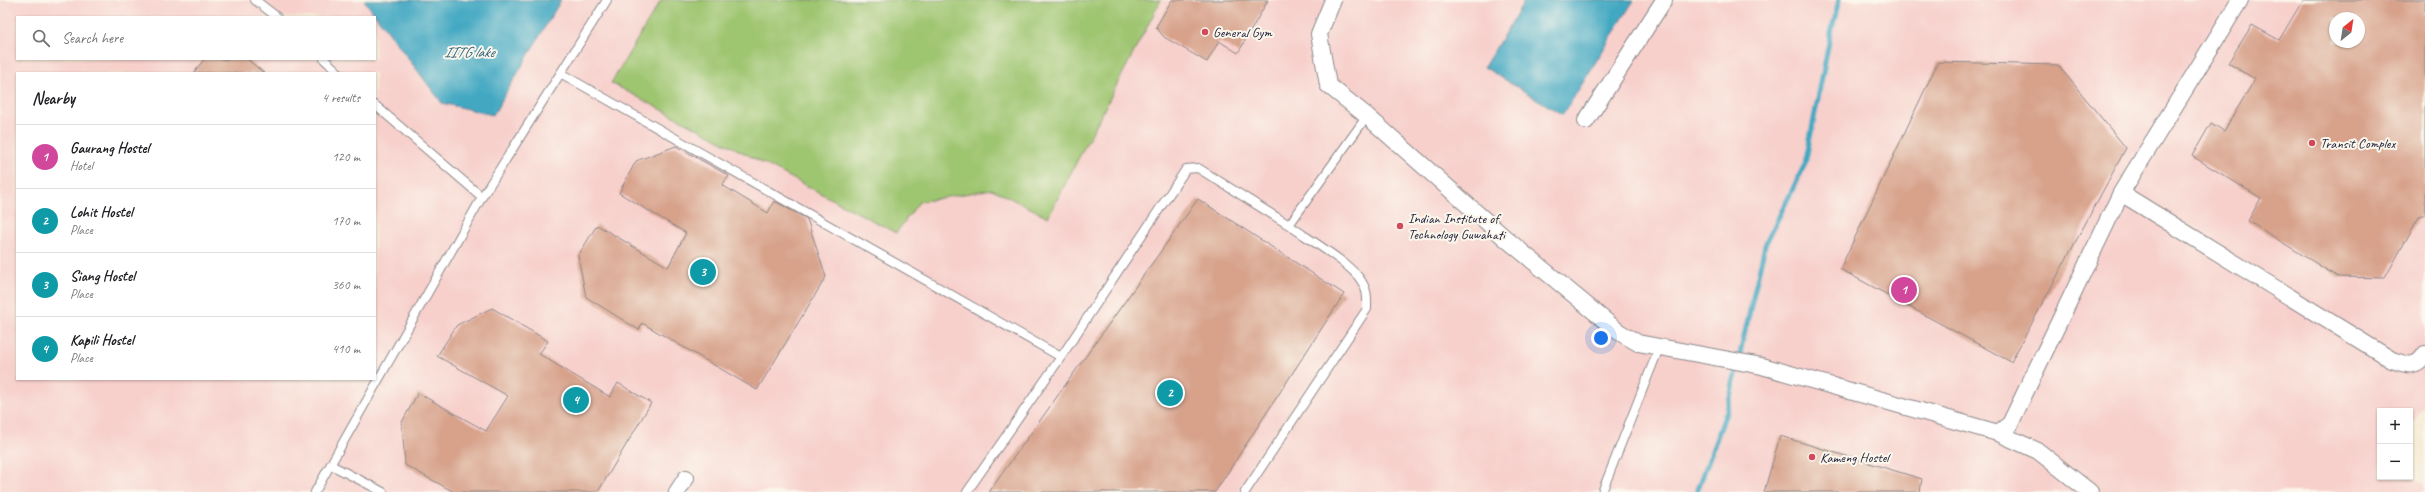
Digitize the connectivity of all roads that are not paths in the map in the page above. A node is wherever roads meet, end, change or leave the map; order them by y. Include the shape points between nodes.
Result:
1 (255, 0) edge
2 (607, 0) edge
3 (1333, 0) edge
4 (1664, 0) edge
5 (2240, 0) edge
6 (276, 16) edge
7 (325, 60) edge
8 (339, 72) edge
9 (562, 74) junction
10 (376, 106) edge
11 (1366, 116) junction
12 (1586, 120) dead end
13 (2121, 193) junction
14 (482, 197) junction
15 (1289, 225) junction
16 (1659, 348) junction
17 (2425, 354) edge
18 (1061, 357) junction
19 (1998, 433) junction
20 (331, 465) junction
21 (686, 478) dead end
22 (315, 492) edge
23 (383, 492) edge
24 (677, 492) edge
25 (966, 492) edge
26 (1245, 492) edge
27 (1602, 492) edge
28 (2090, 492) edge

1 - 6 lane
2 - 9 lane
3 - 11 street via 1319,34 1328,85
4 - 12 street
5 - 13 street
7 - 8 lane
9 - 14 lane
9 - 18 lane
10 - 14 lane
11 - 15 lane
11 - 16 street via 1505,238 1619,332 1638,343
13 - 17 street via 2392,360 2410,366 2420,362
13 - 19 street via 2010,424
14 - 20 lane
15 - 18 lane via 1198,168 1186,169
15 - 26 lane via 1353,271 1368,295 1367,309
16 - 19 street via 1699,352 1762,366
16 - 27 lane
18 - 25 lane
19 - 28 street via 2038,452
20 - 22 lane
20 - 23 lane
21 - 24 street

